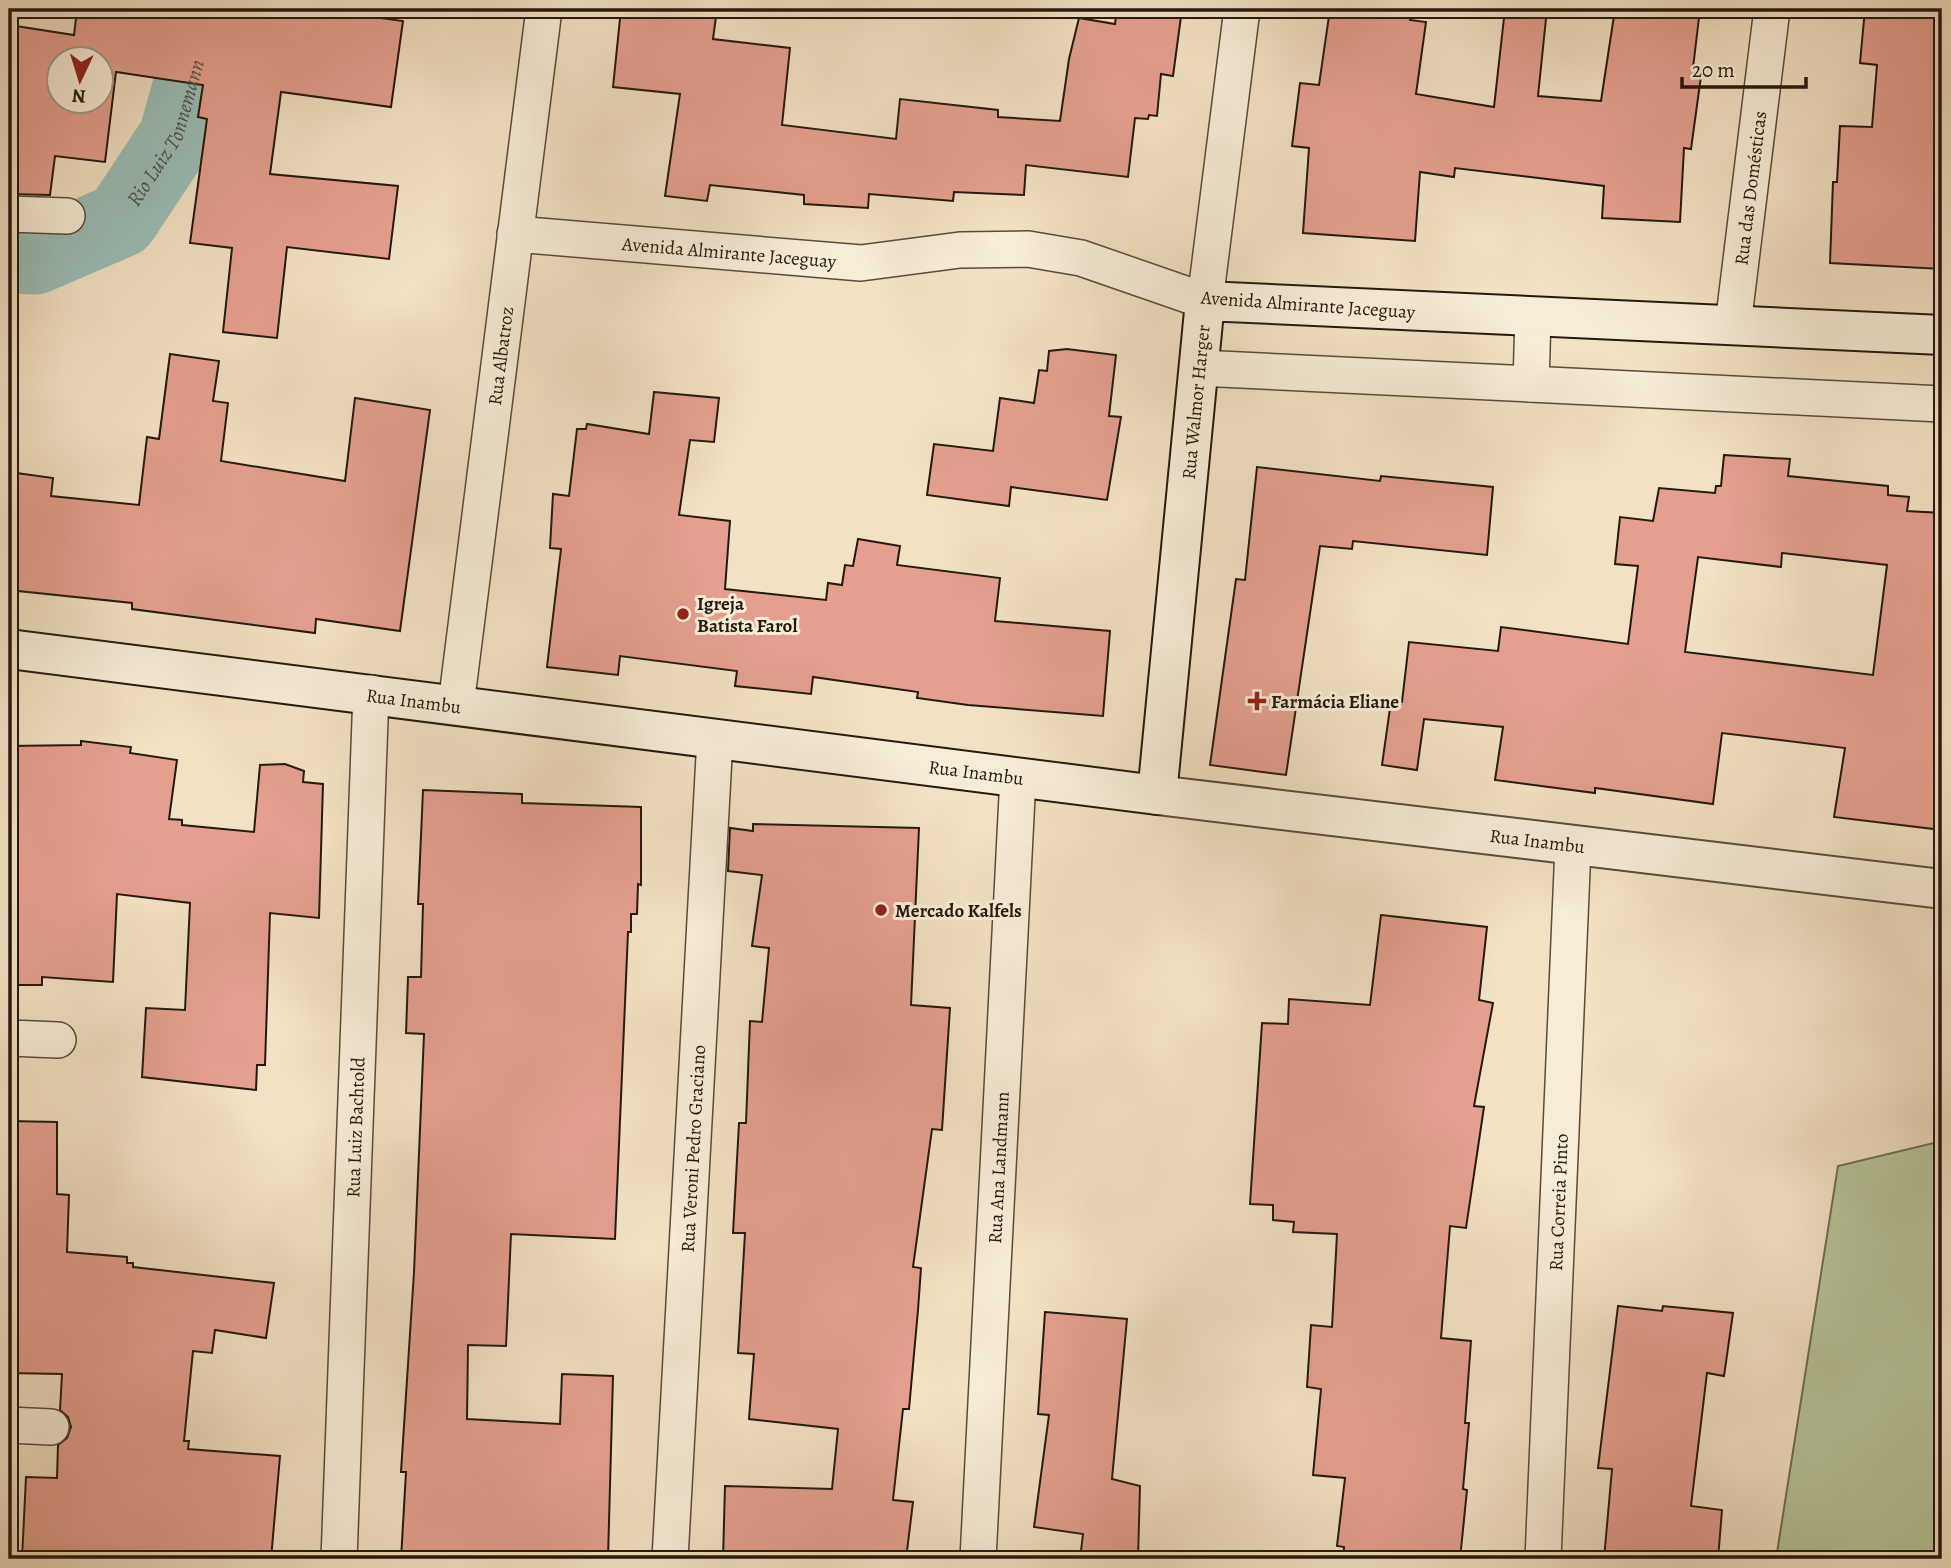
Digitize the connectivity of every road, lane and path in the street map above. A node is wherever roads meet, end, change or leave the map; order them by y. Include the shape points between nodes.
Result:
1 (544, 9) edge
2 (1242, 9) edge
3 (1772, 9) edge
4 (9, 214) edge
5 (67, 216) dead end
6 (515, 234) junction
7 (1205, 301) junction
8 (1533, 316) junction
9 (1733, 325) junction
10 (1942, 335) edge
11 (1199, 368) junction
12 (1531, 384) junction
13 (1942, 404) edge
14 (9, 649) edge
15 (371, 693) junction
16 (456, 705) junction
17 (715, 738) junction
18 (1018, 777) junction
19 (1157, 795) junction
20 (1573, 845) junction
21 (1942, 889) edge
22 (9, 1038) edge
23 (58, 1040) dead end
24 (9, 1425) edge
25 (51, 1427) dead end
26 (339, 1559) edge
27 (670, 1559) edge
28 (978, 1559) edge
29 (1543, 1559) edge

1 - 6 street, Rua Albatroz
2 - 7 street, Rua Walmor Harger
3 - 9 street, Rua das Domésticas
4 - 5 street
6 - 7 street, Avenida Almirante Jaceguay via 862,263 960,250 1028,249 1093,261
6 - 16 street, Rua Albatroz
7 - 8 main road, Avenida Almirante Jaceguay
7 - 11 main road, Rua Walmor Harger
8 - 9 main road, Avenida Almirante Jaceguay
8 - 12 street
9 - 10 main road, Avenida Almirante Jaceguay
11 - 12 street
11 - 19 main road, Rua Walmor Harger
12 - 13 street
14 - 15 main road, Rua Inambu
15 - 16 main road, Rua Inambu
15 - 26 street, Rua Luiz Bachtold
16 - 17 main road, Rua Inambu
17 - 18 main road, Rua Inambu
17 - 27 street, Rua Veroni Pedro Graciano
18 - 19 main road, Rua Inambu
18 - 28 street, Rua Ana Landmann
19 - 20 main road, Rua Inambu
20 - 21 main road, Rua Inambu
20 - 29 street, Rua Correia Pinto
22 - 23 street
24 - 25 street

